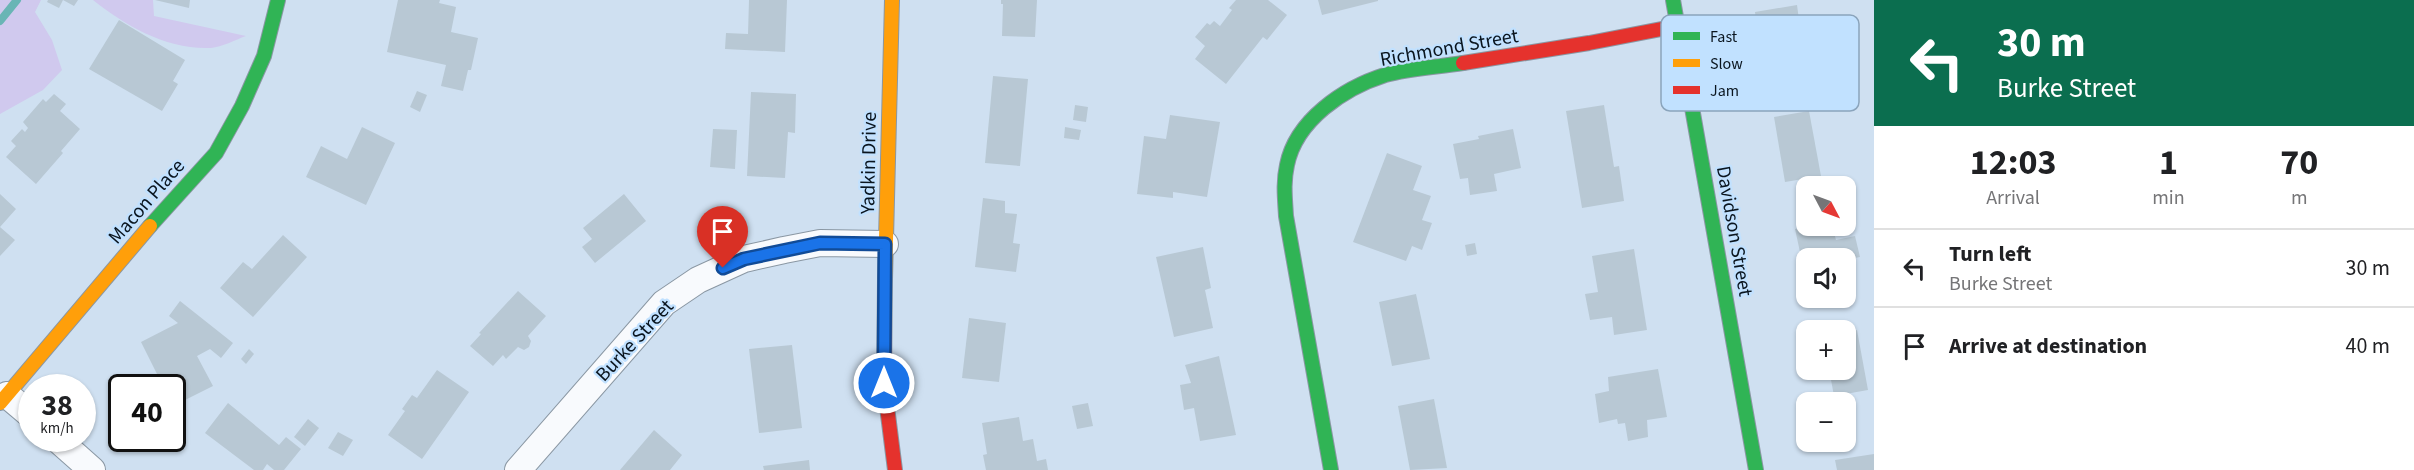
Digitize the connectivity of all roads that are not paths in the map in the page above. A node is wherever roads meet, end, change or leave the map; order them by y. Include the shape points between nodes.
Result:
1 (278, 0) edge
2 (892, 0) edge
3 (1674, 0) edge
4 (1676, 15) edge
5 (1661, 29) edge
6 (1692, 111) edge
7 (885, 244) junction
8 (4, 399) edge
9 (18, 408) edge
10 (72, 452) edge
11 (92, 470) edge
12 (518, 470) edge
13 (895, 470) edge
14 (1330, 470) edge
15 (1756, 470) edge

1 - 8 street, Macon Place via 264,56 216,153
2 - 7 street, Yadkin Drive
3 - 4 street, Davidson Street
5 - 14 street, Richmond Street via 1386,75 1333,99 1297,138 1284,183 1288,228
6 - 15 street, Davidson Street
7 - 12 street, Burke Street via 820,243 793,248 744,259 698,280 664,303
7 - 13 street, Yadkin Drive via 884,383
8 - 9 street
10 - 11 street

